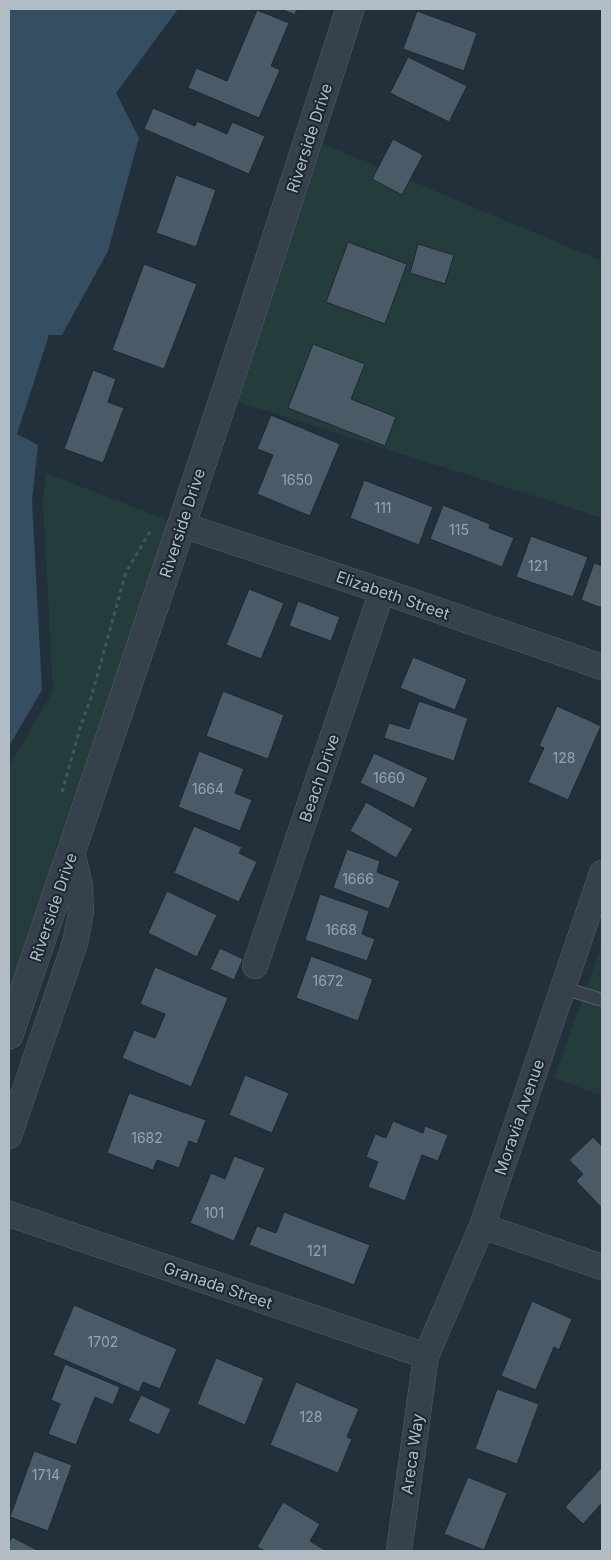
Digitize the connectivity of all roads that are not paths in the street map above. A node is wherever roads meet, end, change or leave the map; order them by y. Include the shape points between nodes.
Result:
1 (350, 9) edge
2 (182, 525) junction
3 (382, 591) junction
4 (602, 667) edge
5 (72, 851) junction
6 (602, 873) edge
7 (255, 966) dead end
8 (563, 988) junction
9 (602, 1000) edge
10 (9, 1035) edge
11 (9, 1136) edge
12 (9, 1214) edge
13 (482, 1226) junction
14 (602, 1267) edge
15 (426, 1356) junction
16 (398, 1551) edge

1 - 2 street, Riverside Drive
2 - 3 street, Elizabeth Street
2 - 5 street, Riverside Drive
3 - 4 street, Elizabeth Street
3 - 7 street, Beach Drive
5 - 10 street, Riverside Drive
5 - 11 street via 80,886 81,912 75,943
6 - 8 street, Moravia Avenue
8 - 9 lane
8 - 13 street, Moravia Avenue
12 - 15 street, Granada Street
13 - 14 street
13 - 15 street, Moravia Avenue
15 - 16 street, Areca Way

